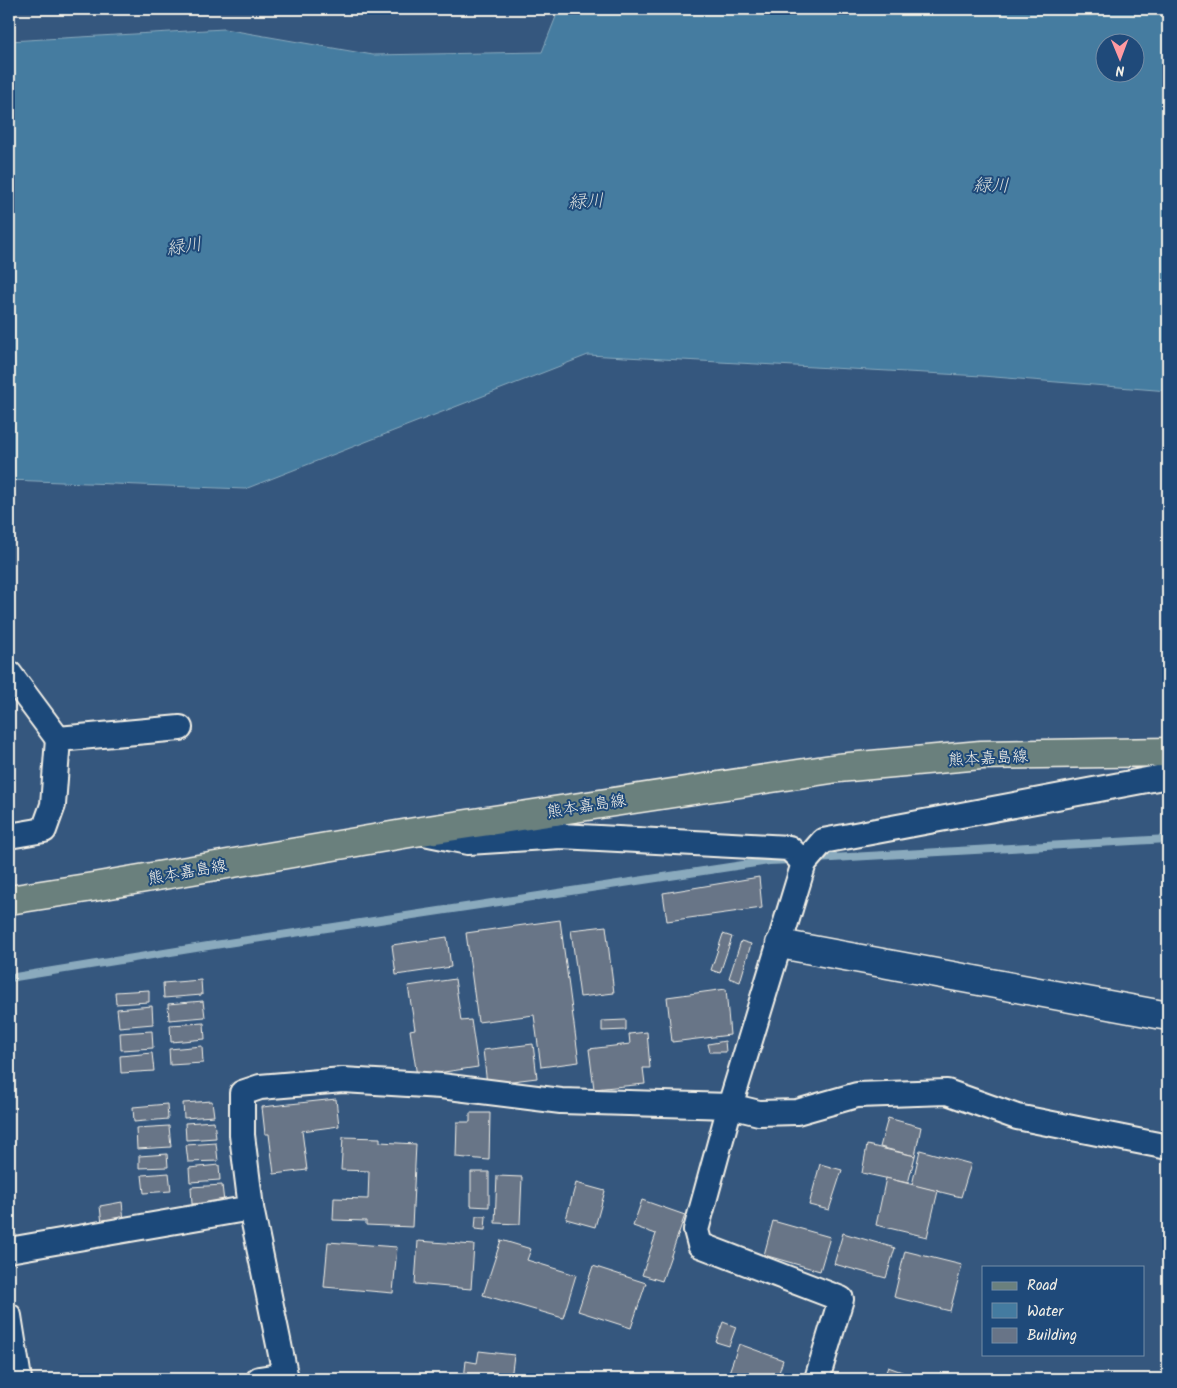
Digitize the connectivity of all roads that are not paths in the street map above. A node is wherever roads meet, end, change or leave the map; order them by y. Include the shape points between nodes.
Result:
1 (9, 672) edge
2 (180, 728) dead end
3 (58, 739) junction
4 (1168, 752) edge
5 (1168, 776) edge
6 (415, 832) junction
7 (9, 836) edge
8 (804, 863) junction
9 (9, 900) edge
10 (780, 944) junction
11 (1168, 1016) edge
12 (730, 1106) junction
13 (1168, 1146) edge
14 (252, 1208) junction
15 (9, 1250) edge
16 (9, 1316) edge
17 (286, 1377) edge
18 (20, 1379) edge
19 (259, 1379) edge
20 (817, 1379) edge

1 - 3 street
2 - 3 street
3 - 7 street via 53,805 44,830
4 - 6 main road, 熊本嘉島線 via 981,755 838,768
5 - 8 street via 824,842
6 - 8 street via 468,842 561,836 789,848
6 - 9 main road, 熊本嘉島線
8 - 10 street
10 - 11 street
10 - 12 street
12 - 13 street via 759,1113 797,1112 857,1094 947,1092 1017,1117
12 - 14 street via 562,1101 441,1086 343,1080 260,1087 242,1093 242,1135
12 - 20 street via 696,1230 700,1245 841,1299
14 - 15 street
14 - 17 street
16 - 18 street
17 - 19 street

